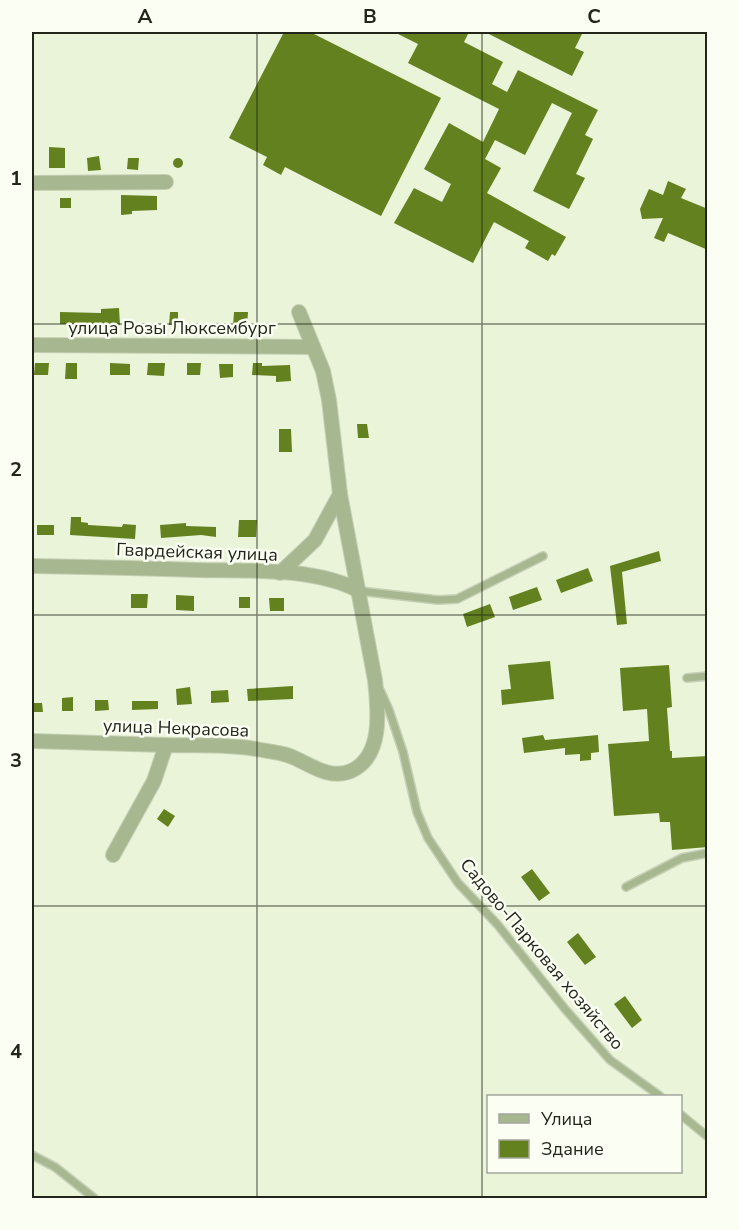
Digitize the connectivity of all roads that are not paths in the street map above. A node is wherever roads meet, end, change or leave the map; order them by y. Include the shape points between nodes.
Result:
1 (166, 182) dead end
2 (32, 183) edge
3 (299, 312) dead end
4 (32, 345) edge
5 (312, 347) junction
6 (340, 494) junction
7 (543, 556) dead end
8 (32, 566) edge
9 (280, 573) junction
10 (359, 591) junction
11 (708, 676) edge
12 (687, 678) dead end
13 (375, 680) junction
14 (32, 741) edge
15 (166, 745) junction
16 (708, 853) edge
17 (112, 855) dead end
18 (626, 887) dead end
19 (659, 1095) edge
20 (682, 1115) edge
21 (708, 1137) edge
22 (32, 1155) edge
23 (94, 1198) edge

1 - 2 street
3 - 5 street, улица Некрасова
4 - 5 street, улица Розы Люксембург
5 - 6 street, улица Некрасова via 329,400
6 - 9 street via 315,540
6 - 10 street, улица Некрасова
7 - 10 lane via 457,599
8 - 9 street, Гвардейская улица
9 - 10 street, Гвардейская улица via 332,580
10 - 13 street, улица Некрасова
11 - 12 lane
13 - 15 street, улица Некрасова via 378,709 372,747 365,762 343,774 330,774 287,755 253,749
13 - 19 lane, Садово-Парковая хозяйство via 403,752 417,812 428,838 458,883 610,1060
14 - 15 street, улица Некрасова
15 - 17 street via 154,781
16 - 18 lane via 682,858
20 - 21 lane
22 - 23 lane via 55,1167

